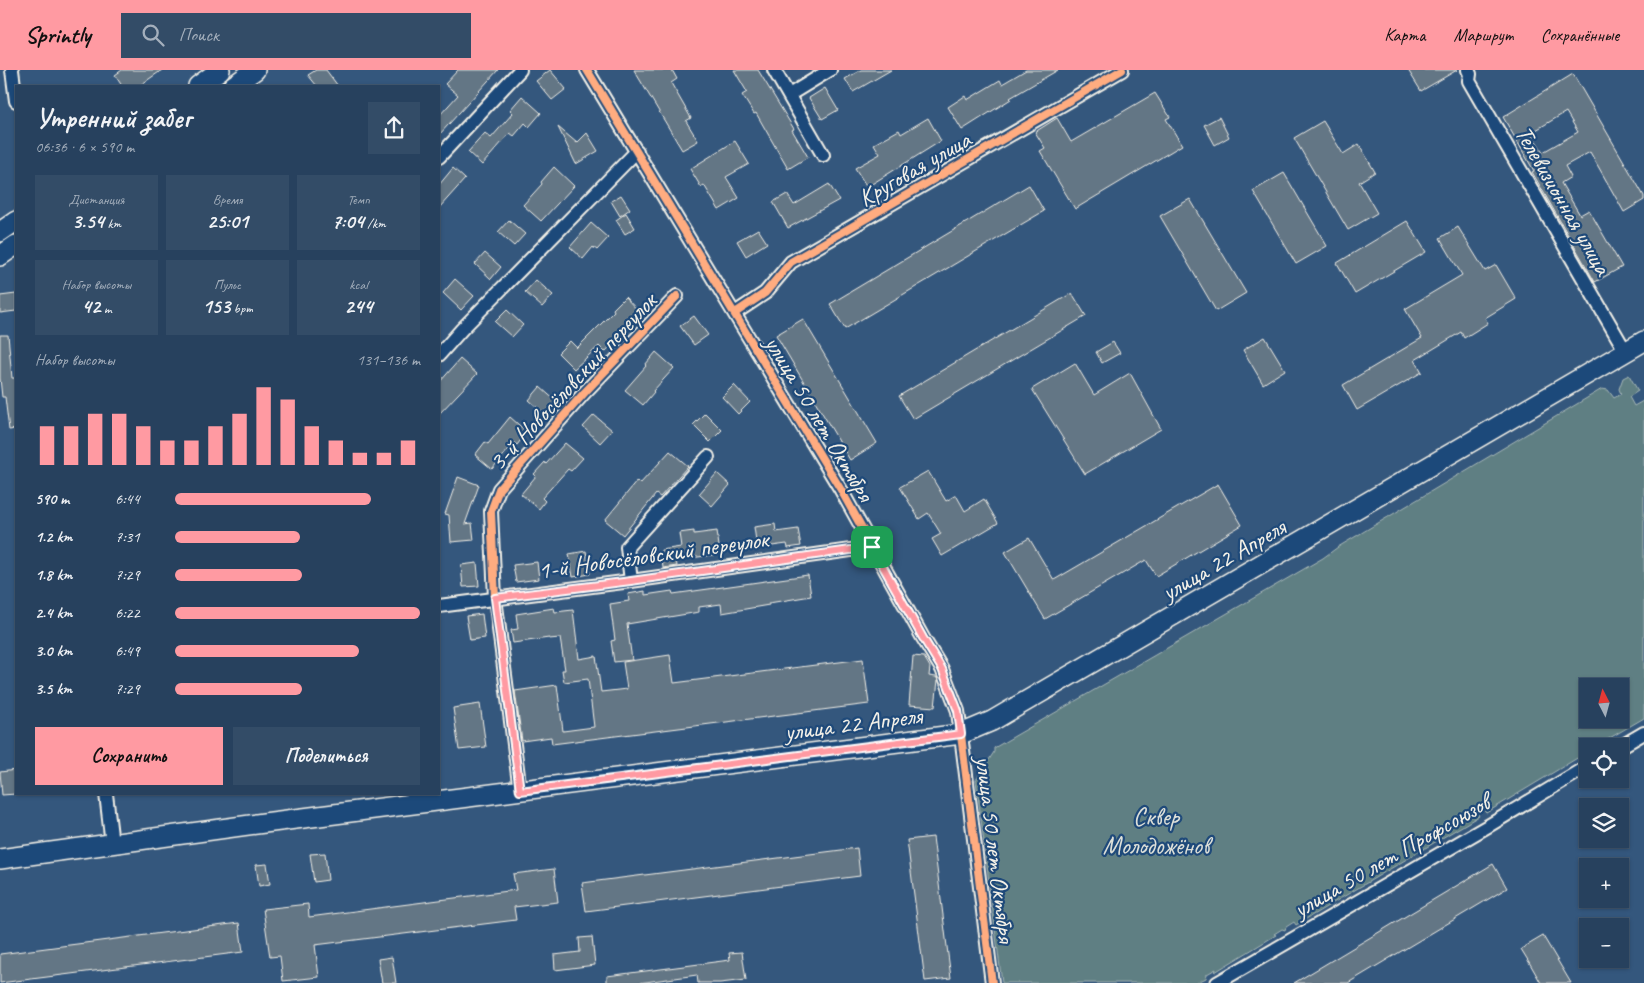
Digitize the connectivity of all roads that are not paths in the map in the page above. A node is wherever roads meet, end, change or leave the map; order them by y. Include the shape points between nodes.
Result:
1 (12, 70) edge
2 (220, 70) edge
3 (255, 70) edge
4 (520, 70) edge
5 (587, 70) edge
6 (774, 70) edge
7 (830, 70) edge
8 (1122, 70) edge
9 (1468, 70) edge
10 (199, 85) edge
11 (234, 85) edge
12 (15, 93) edge
13 (789, 95) junction
14 (636, 151) junction
15 (823, 155) dead end
16 (440, 156) edge
17 (15, 222) edge
18 (0, 232) edge
19 (15, 246) edge
20 (0, 256) edge
21 (677, 296) dead end
22 (735, 314) junction
23 (1644, 341) edge
24 (1626, 352) junction
25 (440, 354) edge
26 (708, 457) dead end
27 (872, 547) junction
28 (631, 581) junction
29 (495, 598) junction
30 (440, 606) edge
31 (1644, 733) edge
32 (961, 734) junction
33 (1629, 742) edge
34 (1579, 771) edge
35 (520, 791) junction
36 (106, 795) edge
37 (112, 844) junction
38 (0, 859) edge
39 (992, 983) edge
40 (1217, 983) edge

1 - 12 street
2 - 10 main road
3 - 11 main road
4 - 16 street
5 - 14 street, улица 50 лет Октября
6 - 13 street
7 - 13 street
8 - 22 street, Круговая улица via 791,262 765,293
9 - 24 street, Телевизионная улица via 1469,81
13 - 15 street
14 - 22 street, улица 50 лет Октября
14 - 25 street
17 - 18 main road
19 - 20 main road
21 - 29 street, 3-й Новосёловский переулок via 586,390 499,488 491,512
22 - 27 street, улица 50 лет Октября
23 - 24 main road, улица 22 Апреля
24 - 32 main road, улица 22 Апреля via 992,722
26 - 28 street via 627,547
27 - 28 street, 1-й Новосёловский переулок
27 - 32 street, улица 50 лет Октября via 942,669 958,711
28 - 29 street, 1-й Новосёловский переулок
29 - 30 street, 1-й Новосёловский переулок
29 - 35 street, 3-й Новосёловский переулок
31 - 33 street
32 - 35 main road, улица 22 Апреля
32 - 39 street, улица 50 лет Октября
34 - 40 street, улица 50 лет Профсоюзов
35 - 37 main road, улица 22 Апреля
36 - 37 street
37 - 38 main road, улица 22 Апреля

